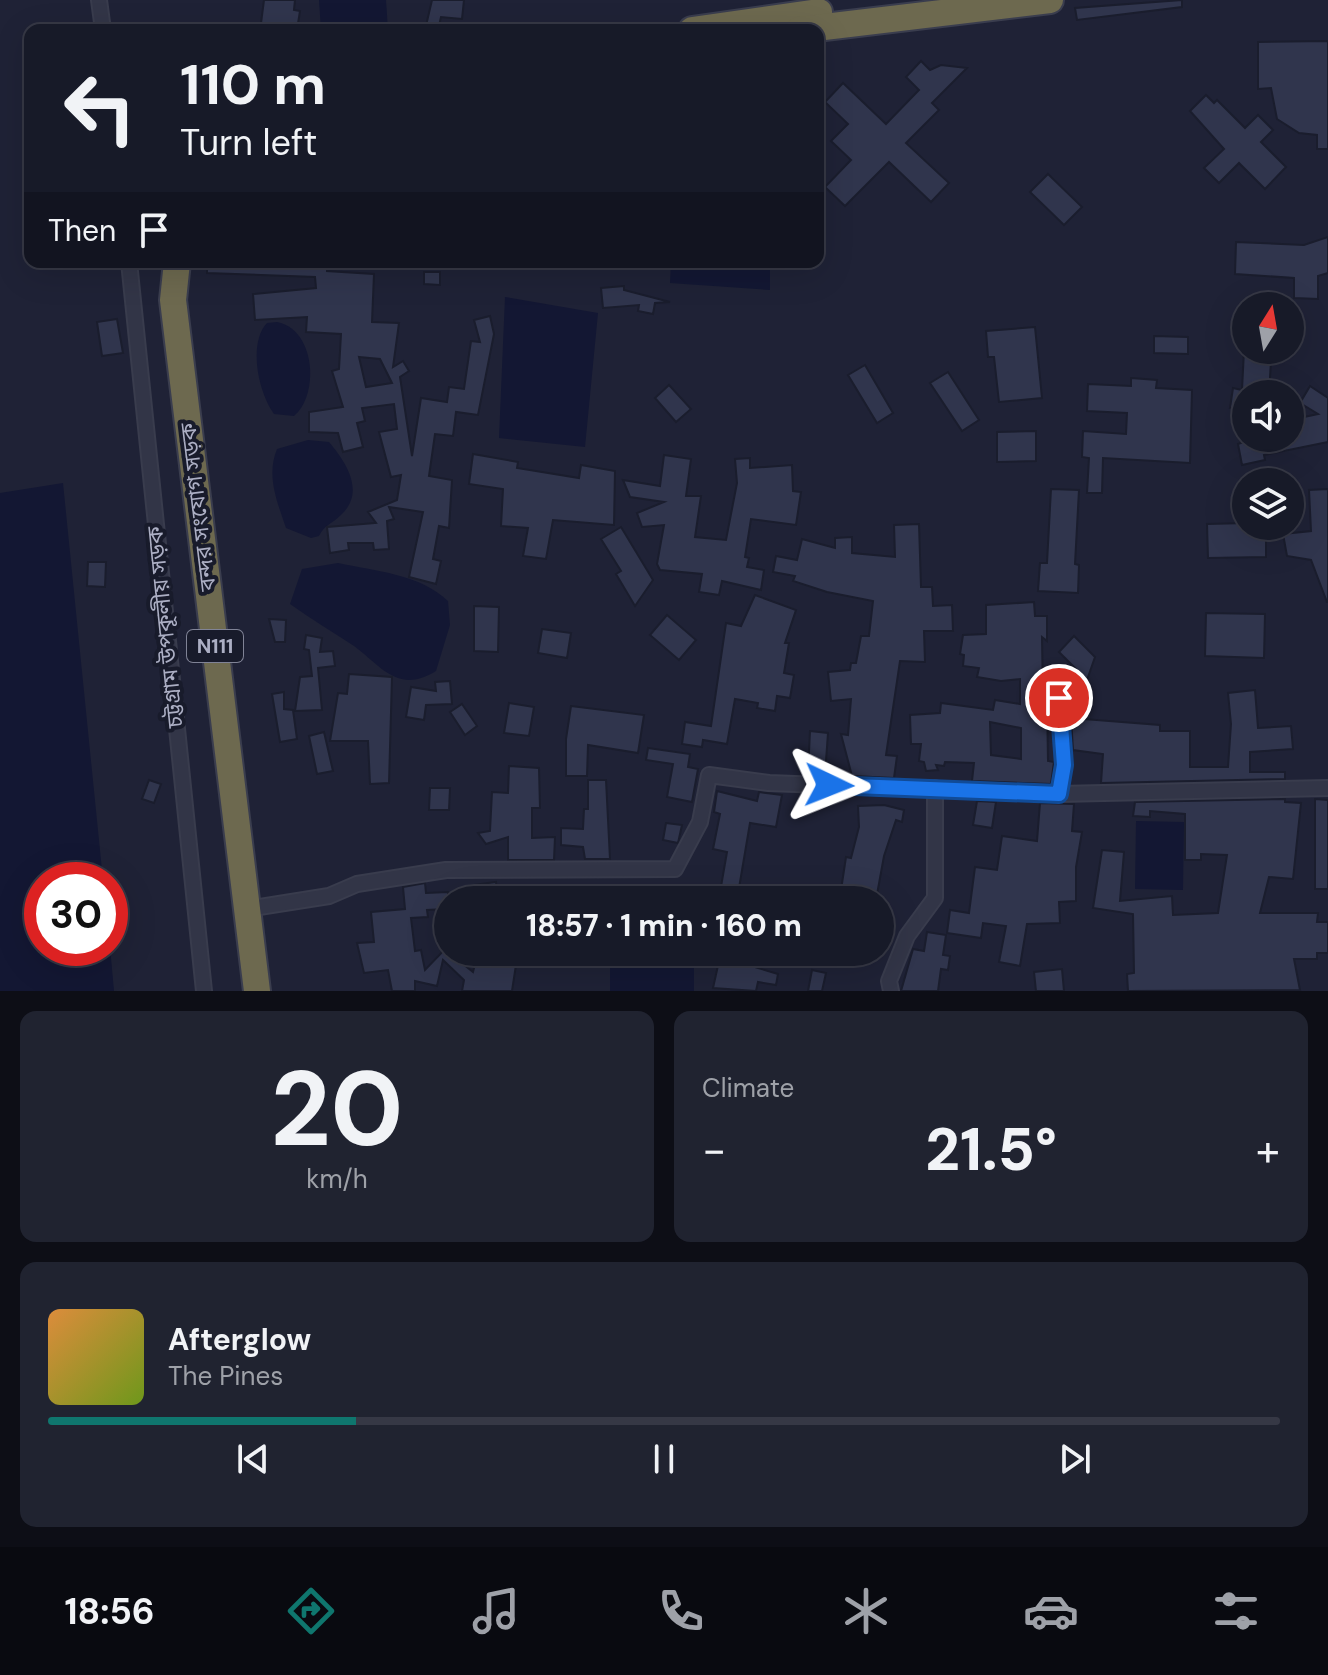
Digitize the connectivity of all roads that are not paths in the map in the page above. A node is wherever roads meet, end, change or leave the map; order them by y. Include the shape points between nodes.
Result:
1 (99, 0) edge
2 (915, 0) edge
3 (1050, 0) edge
4 (102, 24) edge
5 (737, 24) edge
6 (824, 27) edge
7 (130, 268) edge
8 (166, 268) edge
9 (176, 268) edge
10 (173, 300) junction
11 (1059, 698) dead end
12 (935, 788) junction
13 (1328, 788) edge
14 (1059, 794) junction
15 (247, 909) junction
16 (204, 991) edge
17 (257, 991) edge
18 (891, 991) edge

1 - 4 street
2 - 5 highway
3 - 6 highway
7 - 16 street, চট্টগ্রাম উপকূলীয় সড়ক
8 - 10 highway, N111
9 - 10 highway, বন্দর সংযোগ সড়ক
10 - 15 highway, বন্দর সংযোগ সড়ক / N111
11 - 14 street via 1064,765
12 - 14 street
12 - 15 street via 769,783 709,775 700,822 675,869 446,870
12 - 18 street via 935,898 907,936 889,981
13 - 14 street
15 - 17 highway, বন্দর সংযোগ সড়ক / N111

